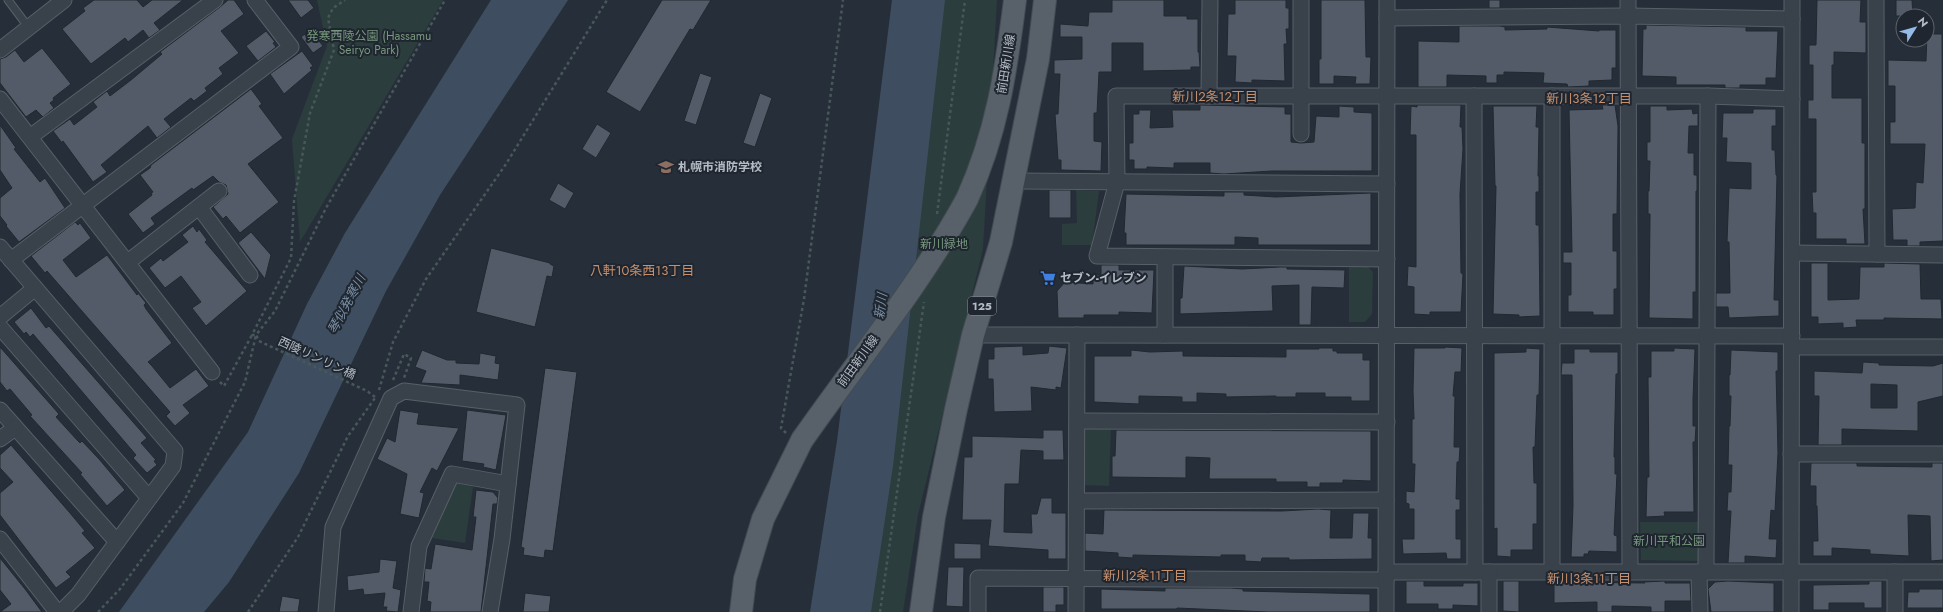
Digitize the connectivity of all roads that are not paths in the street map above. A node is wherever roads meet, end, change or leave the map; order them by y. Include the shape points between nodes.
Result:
1 (8, 0) edge
2 (64, 0) edge
3 (215, 0) edge
4 (254, 0) edge
5 (1015, 0) edge
6 (1045, 0) edge
7 (1210, 0) edge
8 (1302, 0) edge
9 (1387, 0) edge
10 (1628, 0) edge
11 (1792, 0) edge
12 (1876, 0) edge
13 (1628, 16) junction
14 (1387, 18) junction
15 (1792, 19) junction
16 (29, 28) junction
17 (0, 50) edge
18 (1209, 96) junction
19 (1301, 96) junction
20 (1474, 96) junction
21 (1552, 96) junction
22 (1629, 96) junction
23 (1708, 96) junction
24 (1387, 97) junction
25 (0, 99) edge
26 (1792, 99) junction
27 (1301, 134) dead end
28 (30, 137) junction
29 (1014, 181) junction
30 (1117, 182) junction
31 (1387, 184) junction
32 (219, 191) dead end
33 (83, 205) junction
34 (198, 207) junction
35 (0, 247) edge
36 (1792, 253) junction
37 (1877, 254) junction
38 (1943, 254) edge
39 (1165, 258) junction
40 (1387, 259) junction
41 (11, 260) junction
42 (128, 262) junction
43 (250, 275) dead end
44 (35, 288) junction
45 (0, 317) edge
46 (0, 328) edge
47 (973, 335) junction
48 (1077, 335) junction
49 (1165, 335) junction
50 (1387, 335) junction
51 (1474, 335) junction
52 (1552, 335) junction
53 (1629, 335) junction
54 (1707, 336) junction
55 (1792, 342) junction
56 (1943, 347) edge
57 (212, 372) road end
58 (0, 410) edge
59 (1078, 421) junction
60 (1387, 422) junction
61 (15, 428) junction
62 (0, 439) edge
63 (1791, 454) junction
64 (1943, 454) edge
65 (508, 484) junction
66 (149, 498) junction
67 (1386, 500) junction
68 (1077, 502) junction
69 (0, 539) edge
70 (117, 542) junction
71 (1482, 572) junction
72 (1552, 572) junction
73 (1630, 572) junction
74 (1703, 572) junction
75 (1894, 572) junction
76 (1943, 572) edge
77 (1791, 573) junction
78 (1386, 576) junction
79 (1077, 577) junction
80 (57, 612) edge
81 (61, 612) edge
82 (326, 612) edge
83 (411, 612) edge
84 (490, 612) edge
85 (741, 612) edge
86 (921, 612) edge
87 (978, 612) edge
88 (1076, 612) edge
89 (1386, 612) edge
90 (1489, 612) edge
91 (1700, 612) edge
92 (1791, 612) edge
93 (1894, 612) edge

1 - 16 lane
2 - 16 street
3 - 28 street
4 - 33 street via 291,47
5 - 85 main road, 前田新川線, bridge via 1003,87 989,145 967,199 927,267 795,438 763,519 745,579
6 - 29 main road, 125 via 1038,59
7 - 18 street
8 - 19 street
9 - 14 street
10 - 13 street
11 - 15 street
12 - 37 street
13 - 14 street
13 - 15 street
13 - 22 street
14 - 24 street
15 - 26 street
16 - 17 street
18 - 19 street
18 - 30 street via 1116,96
19 - 24 street
19 - 27 street
20 - 21 street
20 - 24 street
20 - 51 street
21 - 22 street
21 - 52 street
22 - 23 street
22 - 53 street
23 - 26 street
23 - 54 street
24 - 31 street
25 - 28 street
26 - 36 street
28 - 33 street
29 - 30 street
29 - 47 main road, 125 via 1001,242
30 - 31 street
30 - 39 street via 1097,256
31 - 40 street
32 - 34 street
33 - 41 street
33 - 42 street
34 - 42 street
34 - 43 street
35 - 41 street
36 - 37 street
36 - 55 street
37 - 38 street
39 - 40 street
39 - 49 street
40 - 50 street
41 - 44 street
42 - 57 street
44 - 45 street
44 - 66 street via 175,451 173,466
46 - 66 street
47 - 48 street
47 - 86 main road, 125 via 934,517
48 - 49 street
48 - 59 street
49 - 50 street
50 - 51 street
50 - 60 street
51 - 52 street
51 - 71 street
52 - 53 street
52 - 72 street
53 - 54 street
53 - 73 street
54 - 55 street
54 - 74 street
55 - 56 street
55 - 63 street
58 - 61 street
59 - 60 street
59 - 68 street
60 - 67 street
61 - 62 street
61 - 70 street
63 - 64 street
63 - 77 street
65 - 82 street via 517,405 395,389 333,526
65 - 83 street via 452,474 419,546
65 - 84 street
66 - 70 street
67 - 68 street
67 - 78 street
68 - 79 street
69 - 80 street
70 - 81 street via 78,595
71 - 72 street
71 - 78 street
71 - 90 street
72 - 73 street
73 - 74 street
74 - 77 street
74 - 91 street
75 - 76 street
75 - 77 street
75 - 93 street
77 - 92 street
78 - 79 street
78 - 89 street
79 - 87 street via 978,578
79 - 88 street

